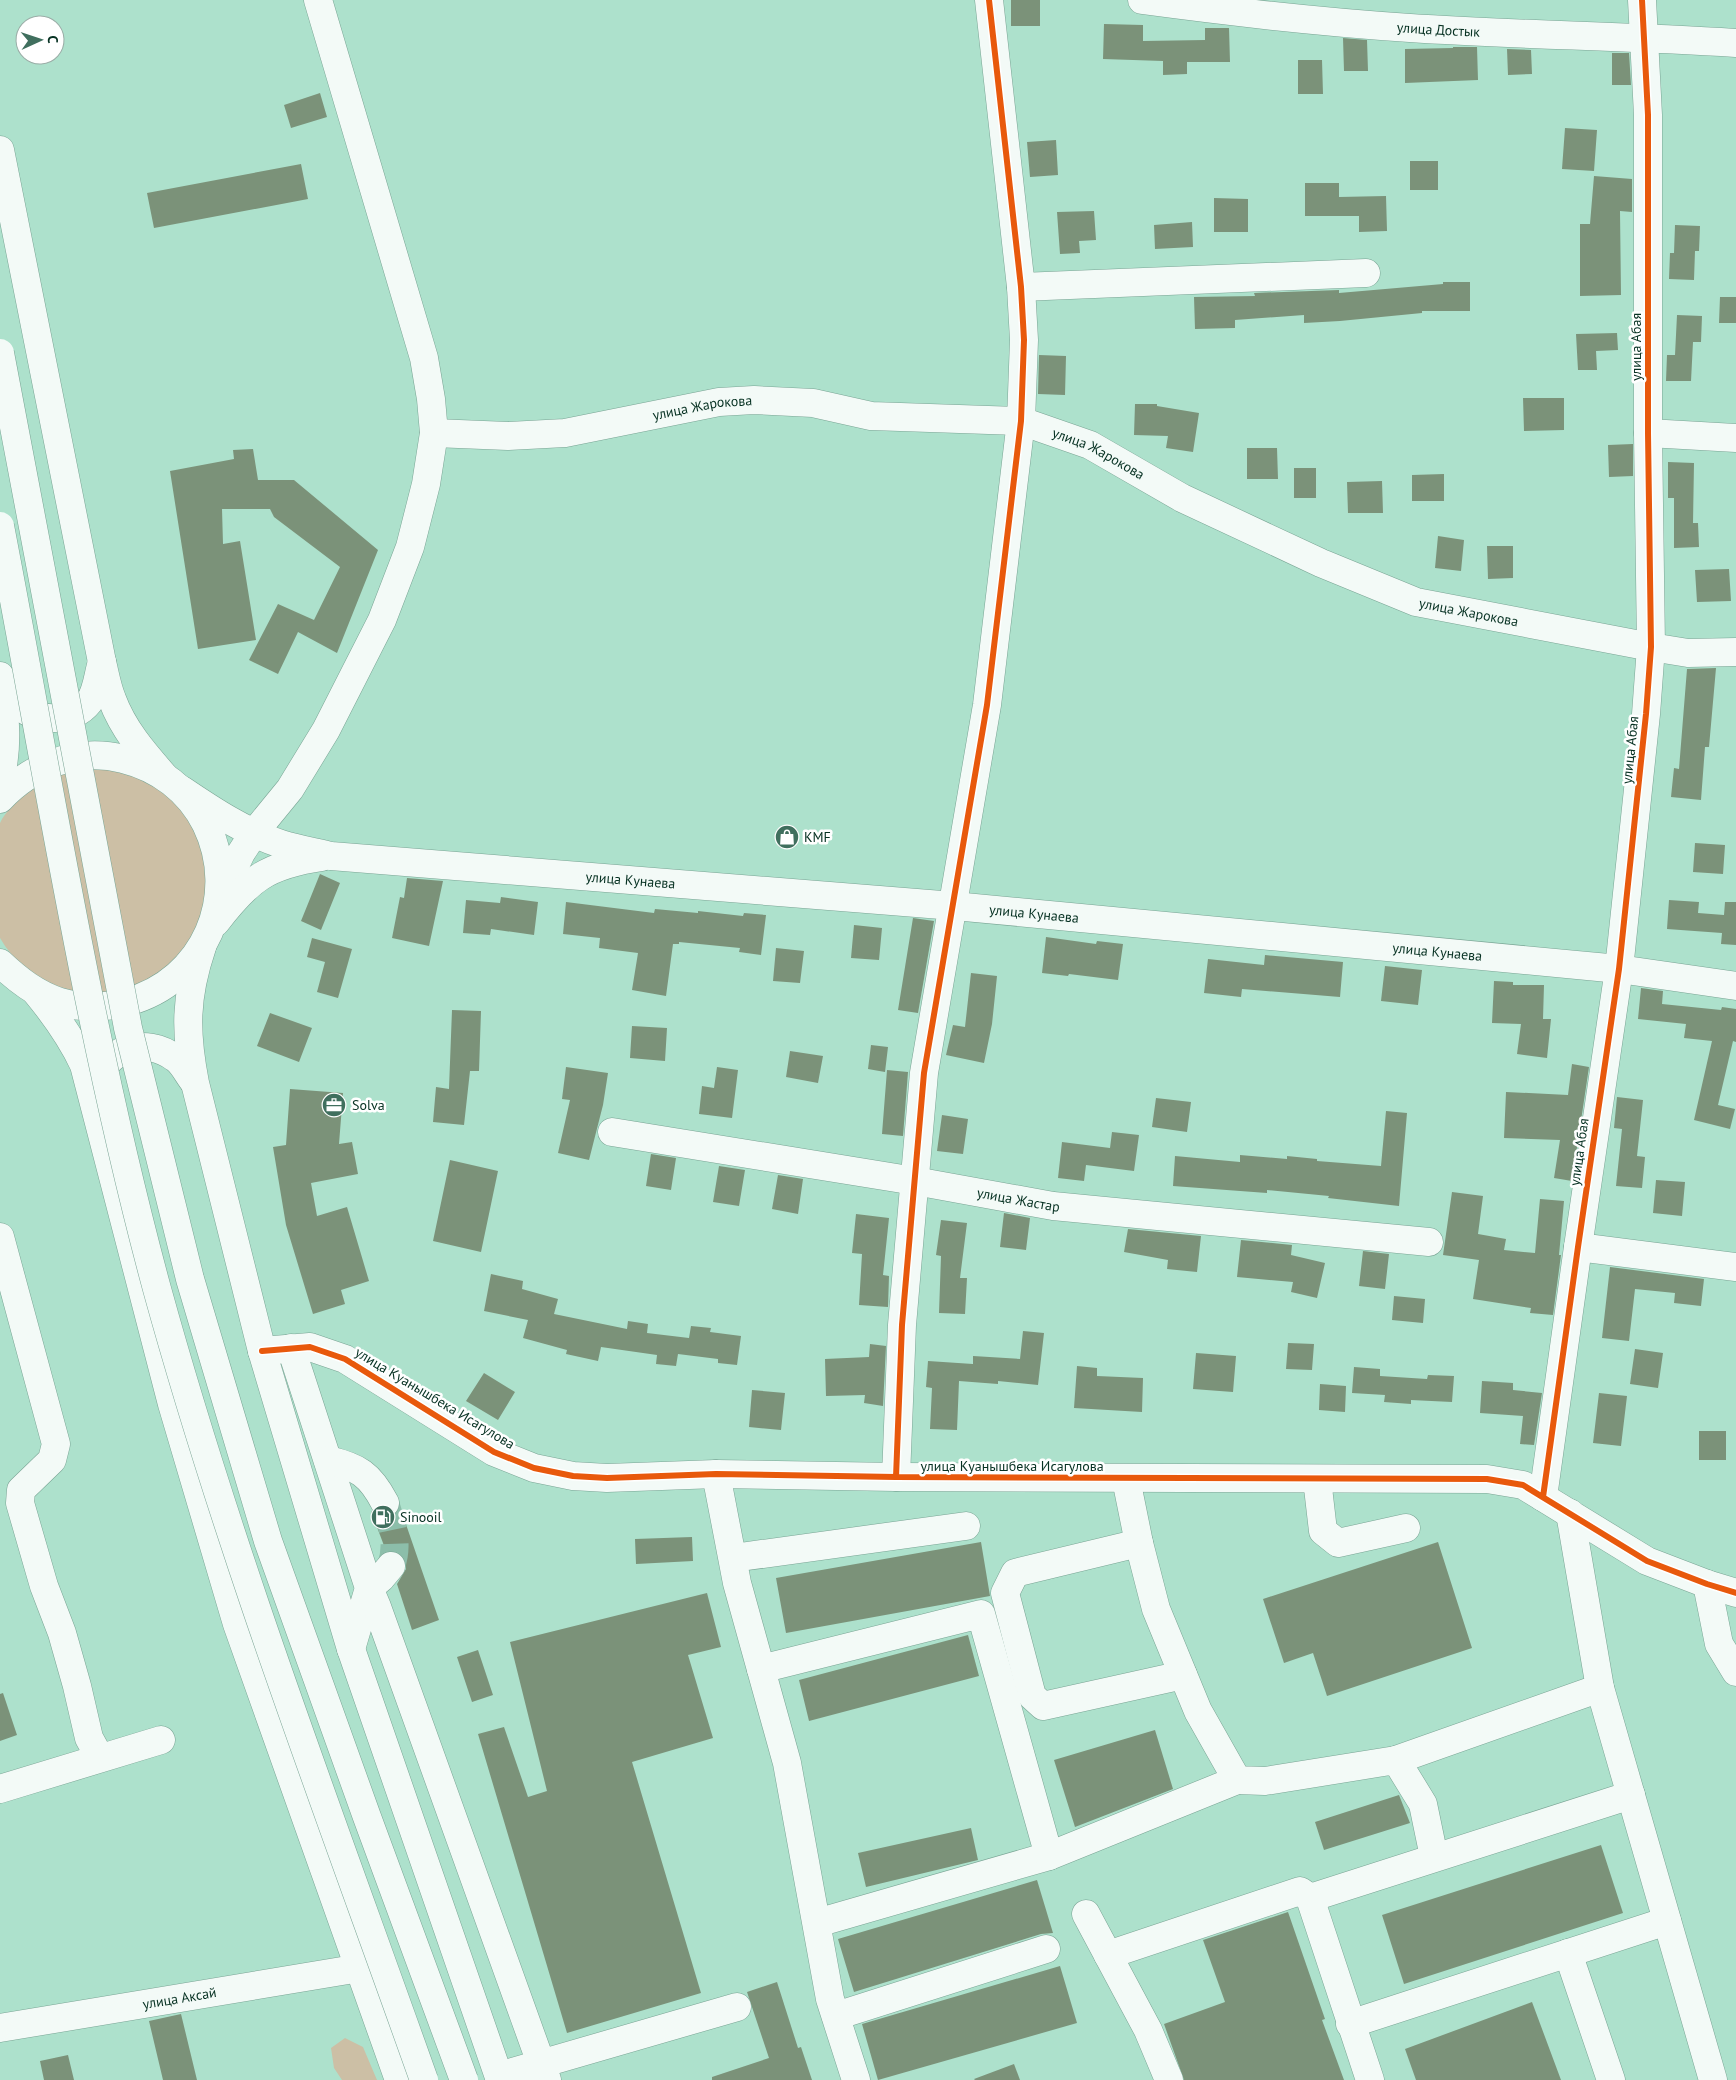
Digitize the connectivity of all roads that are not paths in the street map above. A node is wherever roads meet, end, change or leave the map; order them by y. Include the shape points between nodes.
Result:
1 (318, 0) edge
2 (989, 0) edge
3 (1142, 0) edge
4 (1642, 0) edge
5 (1644, 38) junction
6 (1736, 44) edge
7 (0, 150) edge
8 (1366, 273) dead end
9 (1021, 287) junction
10 (0, 353) edge
11 (1021, 421) junction
12 (434, 433) junction
13 (1648, 433) junction
14 (1736, 438) edge
15 (0, 526) edge
16 (1651, 647) junction
17 (1736, 652) edge
18 (102, 662) junction
19 (0, 676) edge
20 (0, 683) edge
21 (0, 781) edge
22 (173, 783) junction
23 (0, 799) edge
24 (254, 833) junction
25 (331, 856) junction
26 (219, 898) junction
27 (954, 906) junction
28 (206, 937) junction
29 (0, 963) edge
30 (1619, 969) junction
31 (1736, 986) edge
32 (36, 992) junction
33 (195, 1083) junction
34 (92, 1098) junction
35 (612, 1132) dead end
36 (915, 1181) junction
37 (0, 1236) edge
38 (1429, 1242) dead end
39 (1578, 1247) junction
40 (1736, 1267) edge
41 (291, 1348) junction
42 (262, 1350) junction
43 (328, 1460) junction
44 (716, 1474) junction
45 (896, 1477) junction
46 (1126, 1479) junction
47 (1317, 1479) junction
48 (1544, 1497) junction
49 (385, 1503) tunnel mouth
50 (1570, 1513) junction
51 (966, 1526) dead end
52 (1406, 1528) dead end
53 (1139, 1543) junction
54 (733, 1558) junction
55 (391, 1566) tunnel mouth
56 (1707, 1584) junction
57 (369, 1588) junction
58 (1005, 1593) junction
59 (1736, 1593) edge
60 (981, 1614) junction
61 (351, 1649) junction
62 (761, 1670) junction
63 (1736, 1672) edge
64 (1183, 1675) junction
65 (1600, 1688) junction
66 (161, 1740) dead end
67 (100, 1758) junction
68 (1396, 1760) junction
69 (1237, 1780) junction
70 (0, 1790) edge
71 (1631, 1795) junction
72 (1049, 1856) junction
73 (1434, 1858) junction
74 (1310, 1898) junction
75 (1086, 1914) dead end
76 (1667, 1920) junction
77 (817, 1924) junction
78 (1046, 1950) dead end
79 (1568, 1953) junction
80 (1108, 1955) junction
81 (360, 1968) junction
82 (737, 2007) dead end
83 (836, 2016) junction
84 (1350, 2024) junction
85 (0, 2028) edge
86 (544, 2072) edge
87 (499, 2078) edge
88 (399, 2080) edge
89 (424, 2080) edge
90 (464, 2080) edge
91 (856, 2080) edge
92 (1168, 2080) edge
93 (1370, 2080) edge
94 (1611, 2080) edge
95 (1714, 2080) edge

1 - 12 main road via 424,358
2 - 9 main road
3 - 5 main road, улица Достык via 1411,28
4 - 5 main road, улица Абая
5 - 6 main road, улица Достык
5 - 13 main road, улица Абая via 1648,115
7 - 18 main road
8 - 9 main road
9 - 11 main road via 1024,340
10 - 90 main road, bridge via 128,1028 190,1279 268,1541
11 - 12 main road, улица Жарокова via 871,416 813,403 754,400 719,402 565,433 508,436
11 - 16 main road, улица Жарокова via 1090,445 1182,498 1321,563 1416,602
11 - 27 main road via 987,705
12 - 24 main road via 426,484 410,548 382,620 326,730 290,789
13 - 14 main road
13 - 16 main road, улица Абая
15 - 89 main road, bridge via 96,1035 157,1288 236,1552
16 - 17 main road, улица Жарокова via 1688,653
16 - 30 main road, улица Абая
18 - 19 main road via 89,702 78,711 48,719 35,716 20,705
18 - 22 main road via 112,699 125,727 142,751
20 - 21 main road via 6,718 6,745
22 - 23 main road via 131,761 87,755 60,760 35,770
22 - 24 main road via 213,811
22 - 26 main road via 200,813 213,840 219,869
24 - 25 main road via 281,844
24 - 26 main road
25 - 27 main road, улица Кунаева
25 - 28 main road via 298,861 268,871 238,894
26 - 28 main road
27 - 30 main road, улица Кунаева
27 - 36 main road via 924,1073
28 - 32 main road via 185,968 164,986 140,998 114,1005 87,1006 60,1002
28 - 33 main road via 194,969 187,1021 188,1049
29 - 32 main road
30 - 31 main road, улица Кунаева
30 - 39 main road, улица Абая
32 - 34 main road via 73,1041 84,1065
33 - 34 main road via 176,1058 159,1048 140,1046 107,1060
33 - 42 main road
34 - 81 main road via 172,1404 237,1624
35 - 36 main road, улица Жастар
36 - 38 main road, улица Жастар via 1053,1206
36 - 45 main road via 902,1325
37 - 67 main road via 56,1444 52,1460 21,1490 20,1503 44,1586 65,1642 89,1738
39 - 40 main road
39 - 48 main road, улица Абая
41 - 42 main road, улица Куанышбека Исагулова
41 - 43 main road
41 - 44 main road, улица Куанышбека Исагулова via 310,1347 345,1359 494,1452 534,1468 573,1476 607,1478
42 - 61 main road
43 - 49 main road via 353,1466 377,1486
43 - 57 main road
44 - 45 main road, улица Куанышбека Исагулова
44 - 54 main road
45 - 46 main road, улица Куанышбека Исагулова
46 - 47 main road, улица Куанышбека Исагулова
46 - 53 main road
47 - 48 main road, улица Куанышбека Исагулова via 1487,1480 1523,1485
47 - 52 main road via 1323,1531 1338,1543
48 - 50 main road, улица Куанышбека Исагулова
50 - 56 main road, улица Куанышбека Исагулова via 1647,1560
50 - 65 main road
51 - 54 main road
53 - 58 main road via 1015,1573
53 - 64 main road via 1156,1609
54 - 62 main road
55 - 57 main road
56 - 59 main road, улица Куанышбека Исагулова
56 - 63 main road via 1719,1644
57 - 61 main road
57 - 86 main road
58 - 60 main road
58 - 64 main road via 1032,1696 1043,1706
60 - 62 main road
60 - 72 main road
61 - 87 main road
62 - 77 main road via 787,1763
64 - 69 main road via 1198,1711
65 - 68 main road
65 - 71 main road
66 - 67 main road
67 - 70 main road
68 - 69 main road via 1265,1781
68 - 73 main road via 1423,1804
69 - 72 main road
71 - 73 main road
71 - 76 main road
72 - 77 main road
73 - 74 main road
74 - 80 main road via 1300,1891
74 - 84 main road
75 - 80 main road
76 - 79 main road
76 - 95 main road
77 - 83 main road
78 - 83 main road
79 - 84 main road
79 - 94 main road
80 - 92 main road via 1148,2030
81 - 85 main road, улица Аксай
81 - 88 main road
82 - 86 main road
83 - 91 main road
84 - 93 main road
86 - 87 main road

